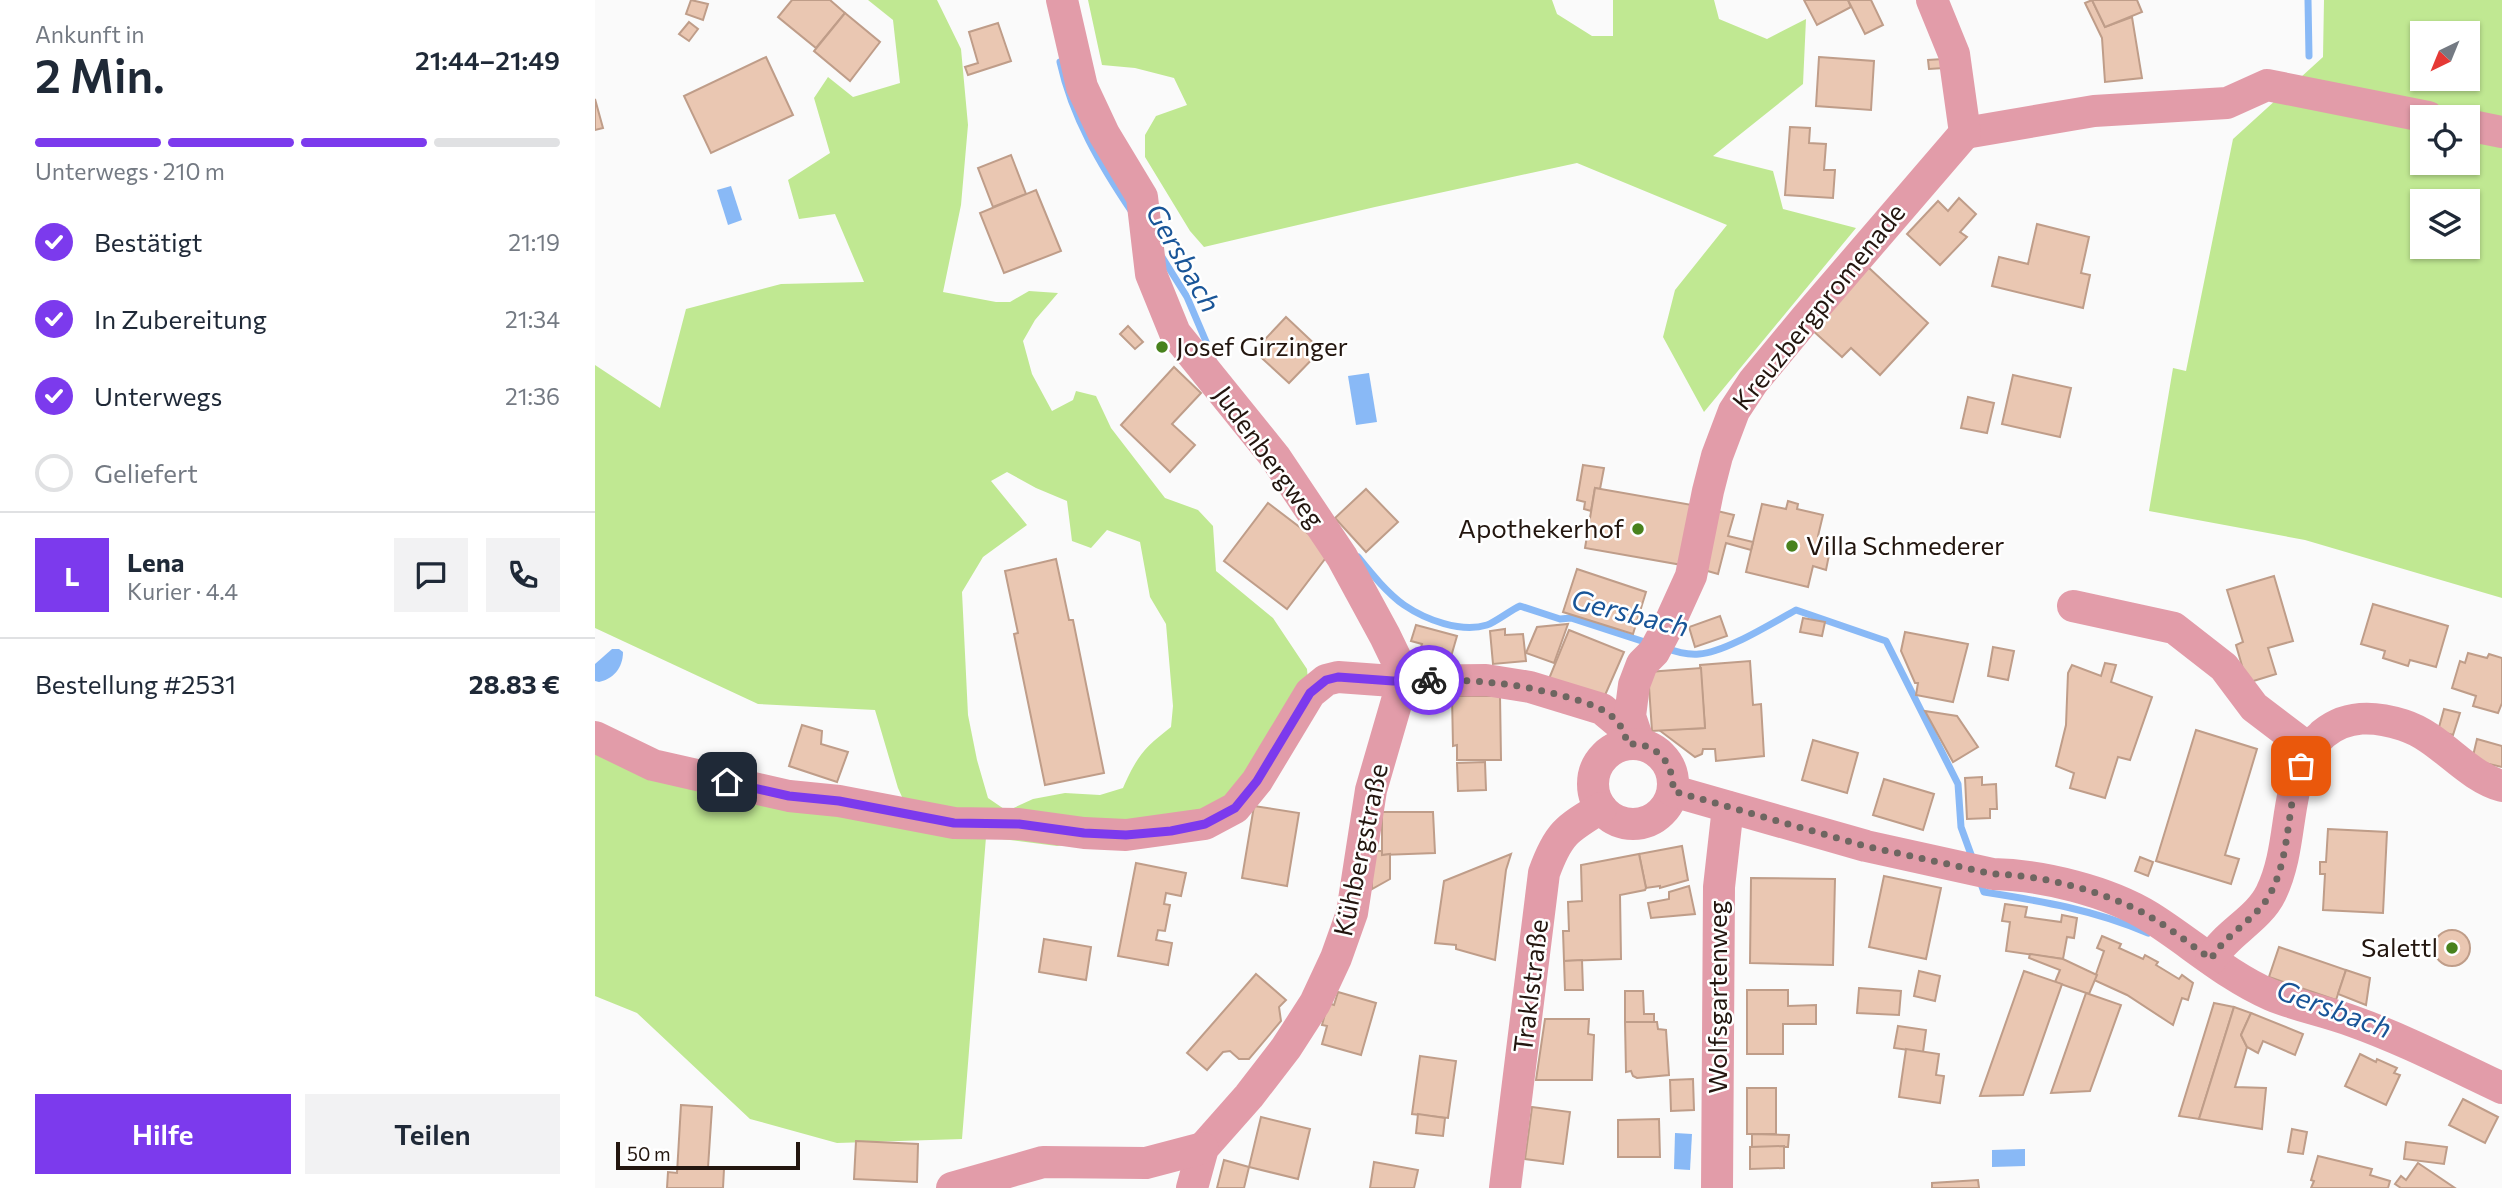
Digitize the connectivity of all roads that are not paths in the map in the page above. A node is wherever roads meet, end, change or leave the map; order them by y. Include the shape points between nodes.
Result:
1 (1062, 0) edge
2 (1932, 0) edge
3 (2410, 113) edge
4 (2480, 128) edge
5 (1965, 132) junction
6 (2502, 132) edge
7 (2073, 606) dead end
8 (1403, 680) junction
9 (595, 737) edge
10 (1634, 744) junction
11 (2308, 748) junction
12 (2502, 786) edge
13 (1673, 791) junction
14 (1728, 807) junction
15 (1601, 808) junction
16 (2211, 959) junction
17 (2502, 1088) edge
18 (1203, 1148) junction
19 (952, 1188) edge
20 (1192, 1188) edge
21 (1505, 1188) edge
22 (1717, 1188) edge

1 - 8 street, Judenbergweg via 1081,87 1142,197 1151,274 1175,333 1275,457 1342,557
2 - 5 street via 1954,54
3 - 5 street via 2267,85 2227,103 2094,111
4 - 6 street
5 - 10 street, Kreuzbergpromenade via 1753,382 1734,411 1707,491 1691,576 1657,646 1642,664 1630,716
7 - 11 street via 2174,628 2224,667 2254,707
8 - 9 street via 1326,680 1310,693 1257,781 1235,808 1205,824 1126,835 1019,824 954,823 789,796 653,765
8 - 10 street via 1486,681 1530,687 1602,709 1621,724
8 - 18 street, Kühbergstraße via 1371,790 1352,913 1336,958 1286,1048
10 - 13 street via 1662,755 1673,778
10 - 15 street via 1606,754 1594,774
11 - 12 street via 2333,726 2358,718 2380,719 2407,726 2485,781
11 - 16 street via 2294,785 2271,892
13 - 14 street
13 - 15 street via 1661,814 1650,821 1623,823
14 - 16 street via 1865,846 2055,882 2111,898 2148,915
14 - 22 street, Wolfsgartenweg via 1719,887
15 - 21 street, Traklstraße via 1569,827 1553,847 1544,873
16 - 17 street via 2268,994 2398,1038
18 - 19 street via 1146,1163 1043,1162
18 - 20 street, Kühbergstraße

